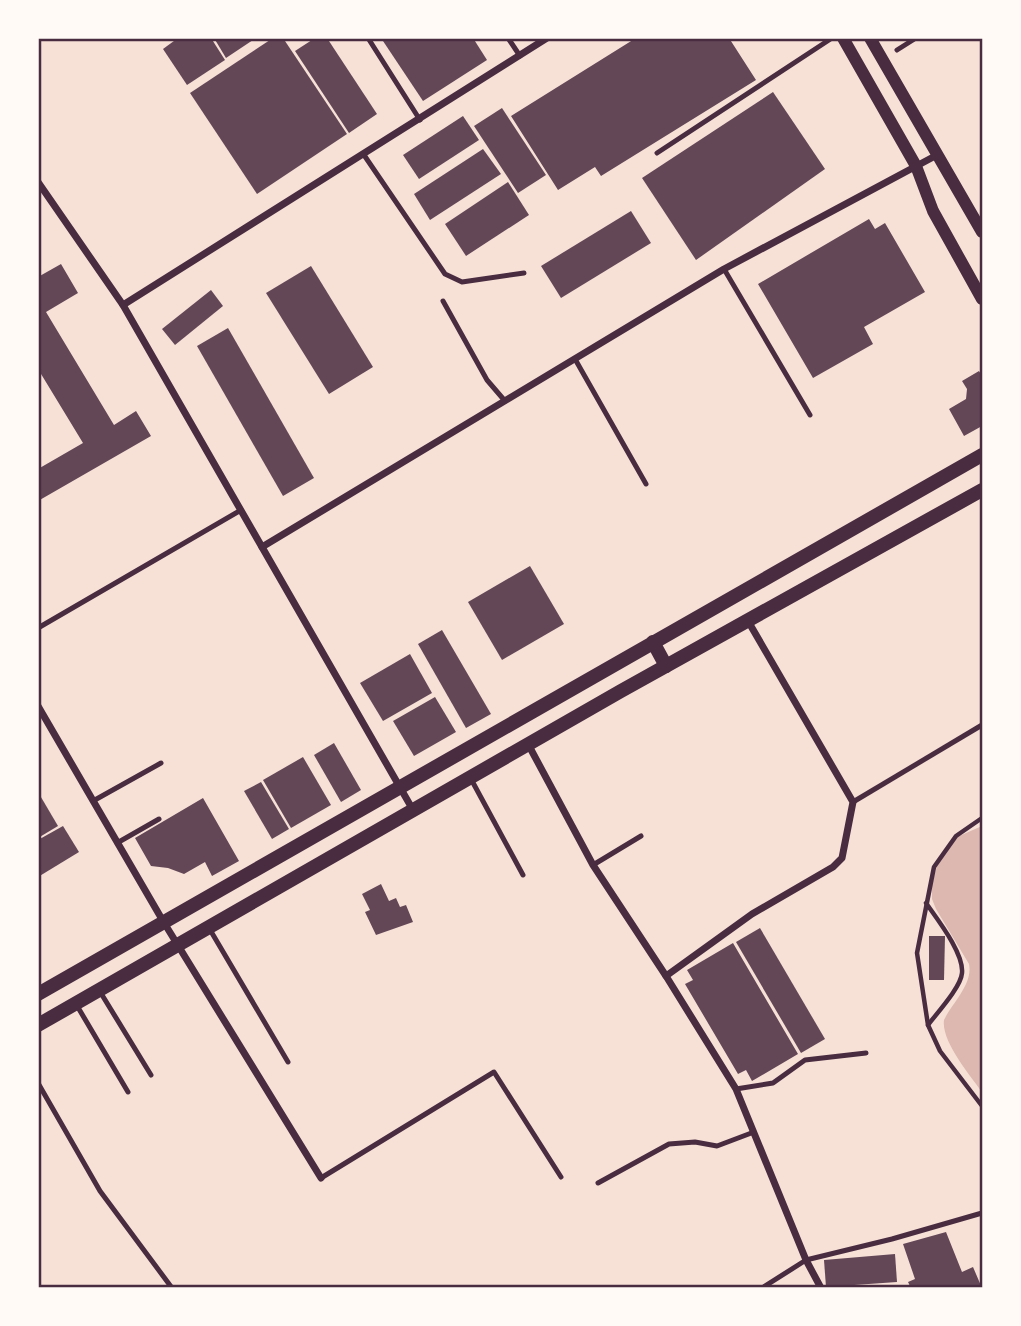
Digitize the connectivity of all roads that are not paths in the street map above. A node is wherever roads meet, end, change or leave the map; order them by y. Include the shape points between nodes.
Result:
1 (368, 38) edge
2 (508, 38) edge
3 (547, 38) edge
4 (832, 38) edge
5 (842, 38) edge
6 (870, 38) edge
7 (916, 38) edge
8 (897, 50) dead end
9 (520, 56) junction
10 (420, 120) junction
11 (657, 153) dead end
12 (364, 155) junction
13 (937, 155) junction
14 (916, 166) junction
15 (38, 181) edge
16 (982, 232) edge
17 (724, 269) junction
18 (524, 273) dead end
19 (982, 299) edge
20 (443, 301) dead end
21 (123, 305) junction
22 (575, 359) junction
23 (505, 401) junction
24 (810, 415) dead end
25 (982, 454) edge
26 (646, 484) dead end
27 (982, 490) edge
28 (241, 510) junction
29 (262, 547) junction
30 (748, 621) junction
31 (38, 628) edge
32 (653, 642) junction
33 (666, 666) junction
34 (38, 706) edge
35 (982, 725) edge
36 (528, 744) junction
37 (161, 763) dead end
38 (470, 778) junction
39 (399, 787) junction
40 (93, 801) junction
41 (853, 802) junction
42 (414, 811) junction
43 (159, 818) dead end
44 (641, 836) dead end
45 (117, 843) junction
46 (593, 865) junction
47 (523, 875) dead end
48 (163, 921) junction
49 (209, 928) junction
50 (178, 946) junction
51 (666, 976) junction
52 (99, 990) junction
53 (38, 994) edge
54 (76, 1004) junction
55 (38, 1025) edge
56 (866, 1053) dead end
57 (288, 1062) dead end
58 (151, 1075) dead end
59 (38, 1083) edge
60 (736, 1089) junction
61 (128, 1092) dead end
62 (754, 1132) junction
63 (561, 1177) dead end
64 (321, 1178) joint
65 (598, 1183) dead end
66 (982, 1213) edge
67 (806, 1260) junction
68 (172, 1287) edge
69 (762, 1287) edge
70 (821, 1287) edge

1 - 10 lane
2 - 9 lane
3 - 9 street
4 - 11 lane
5 - 14 street
6 - 13 street
7 - 8 lane
9 - 10 street
10 - 12 street
12 - 18 lane via 445,274 462,282
12 - 21 street
13 - 14 street
13 - 16 street
14 - 17 street
14 - 19 street via 933,211
15 - 21 street
17 - 22 street
17 - 24 lane
20 - 23 lane via 487,380
21 - 28 street
22 - 23 street
22 - 26 lane
23 - 29 street
25 - 32 main road
27 - 30 main road
28 - 29 street
28 - 31 lane
29 - 39 street
30 - 33 main road
30 - 41 street
32 - 33 main road
32 - 39 main road
33 - 36 main road
34 - 40 street
35 - 41 lane
36 - 38 main road
36 - 46 street
37 - 40 lane
38 - 42 main road
38 - 47 lane
39 - 42 street
39 - 48 main road
40 - 45 street
41 - 51 street via 842,858 833,867 752,915
42 - 49 main road
43 - 45 lane
44 - 46 lane
45 - 48 street
46 - 51 street
48 - 50 street
48 - 53 main road
49 - 50 main road
49 - 57 lane
50 - 52 main road
50 - 64 street
51 - 60 street
52 - 54 main road
52 - 58 lane
54 - 55 main road
54 - 61 lane
56 - 60 lane via 805,1060 773,1083
59 - 68 lane via 100,1191
60 - 62 street
62 - 65 lane via 717,1146 669,1144
62 - 67 street
63 - 64 lane via 494,1072
66 - 67 lane
67 - 69 lane
67 - 70 street

